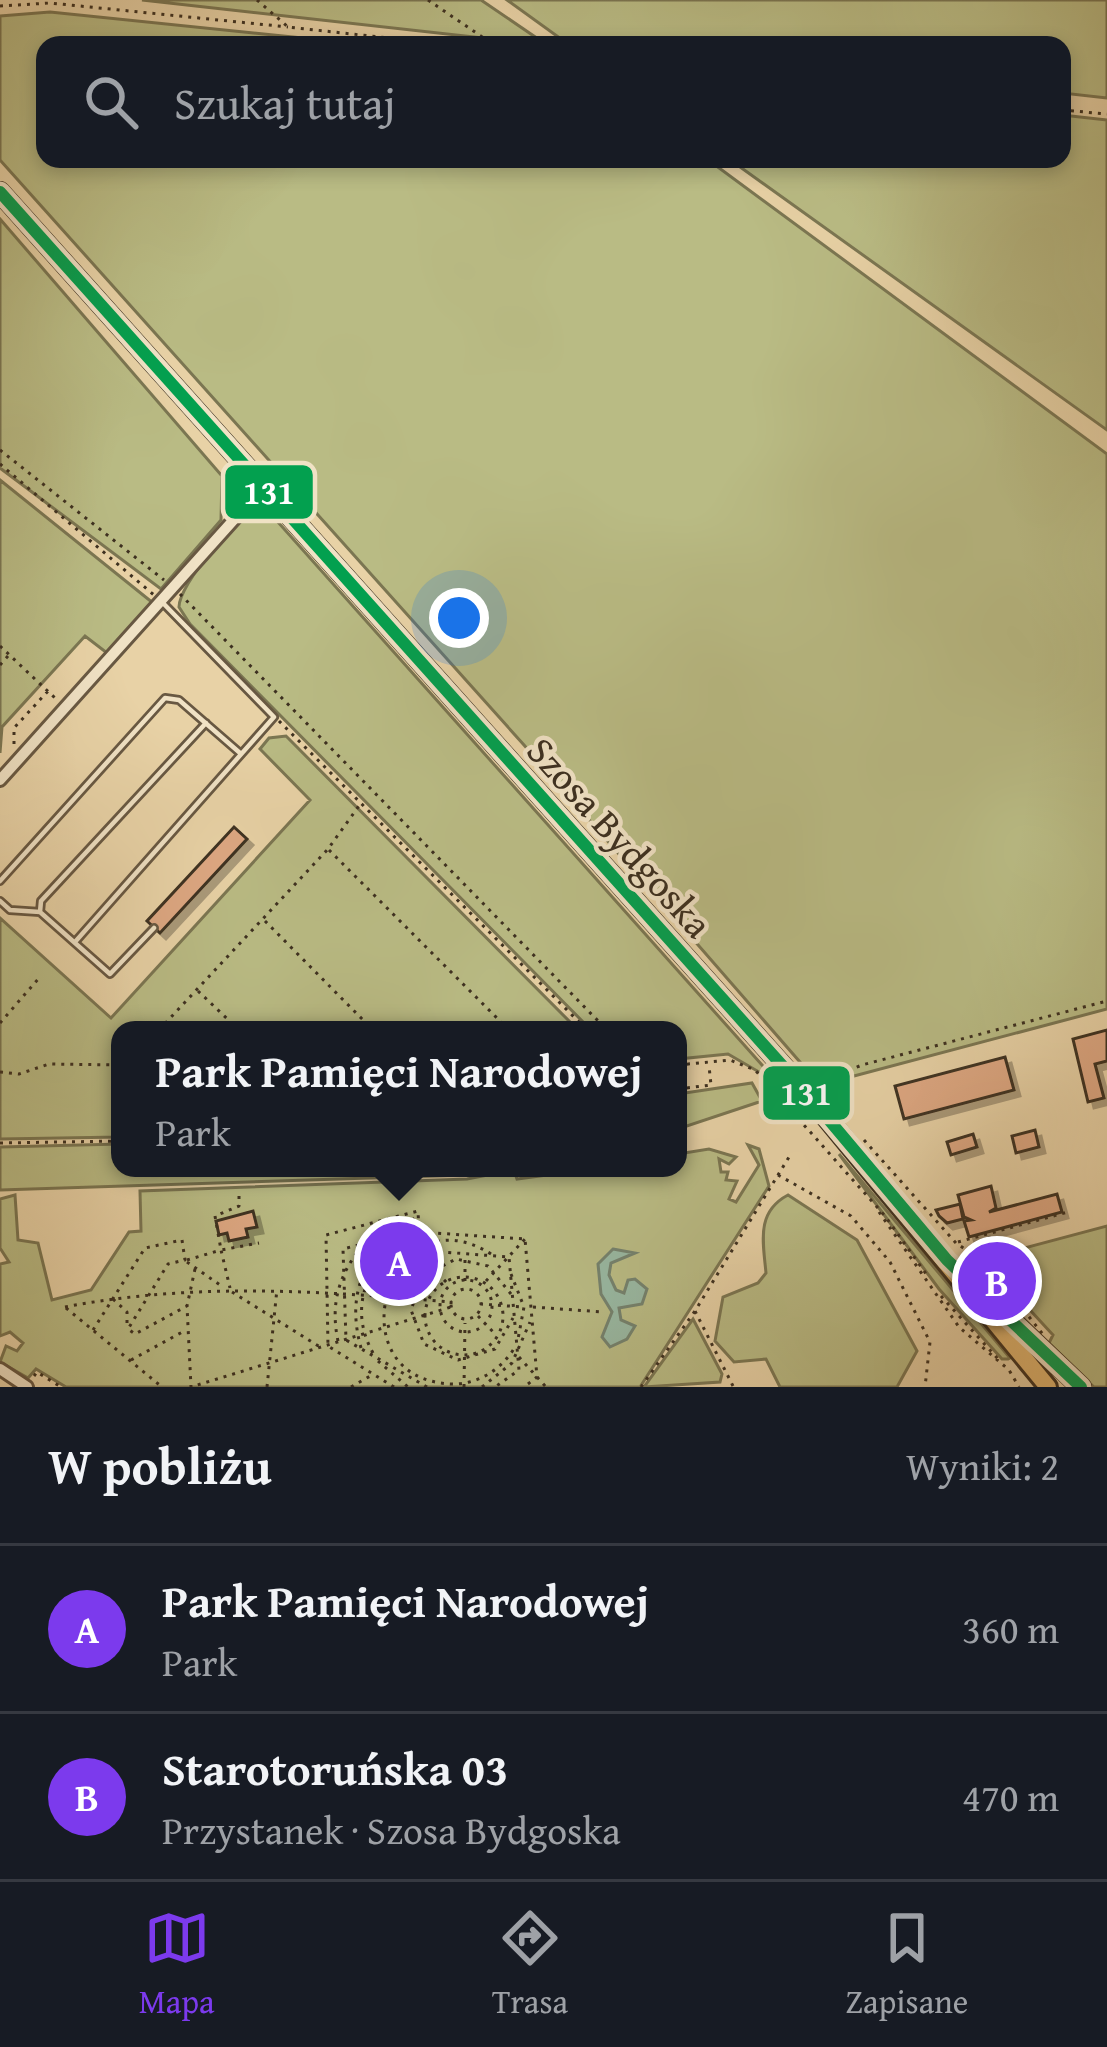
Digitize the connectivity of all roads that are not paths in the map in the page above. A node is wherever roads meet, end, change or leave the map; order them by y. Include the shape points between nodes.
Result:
1 (0, 192) edge
2 (266, 485) junction
3 (162, 602) junction
4 (206, 723) junction
5 (241, 754) junction
6 (0, 780) edge
7 (0, 881) edge
8 (0, 901) edge
9 (40, 912) junction
10 (154, 928) dead end
11 (75, 942) junction
12 (951, 1251) junction
13 (0, 1369) edge
14 (1075, 1384) edge
15 (27, 1386) edge
16 (1050, 1387) edge

1 - 2 main road, Szosa Bydgoska
2 - 3 street
2 - 12 main road, Szosa Bydgoska
3 - 5 lane via 274,717
3 - 6 street
4 - 5 lane
4 - 7 lane via 165,698
4 - 9 lane via 41,901
5 - 11 lane
8 - 9 lane via 10,910
9 - 11 lane
10 - 11 lane via 110,974
12 - 14 main road, Szosa Bydgoska
12 - 16 main road, Szosa Bydgoska via 1005,1340
13 - 15 street
14 - 16 street

